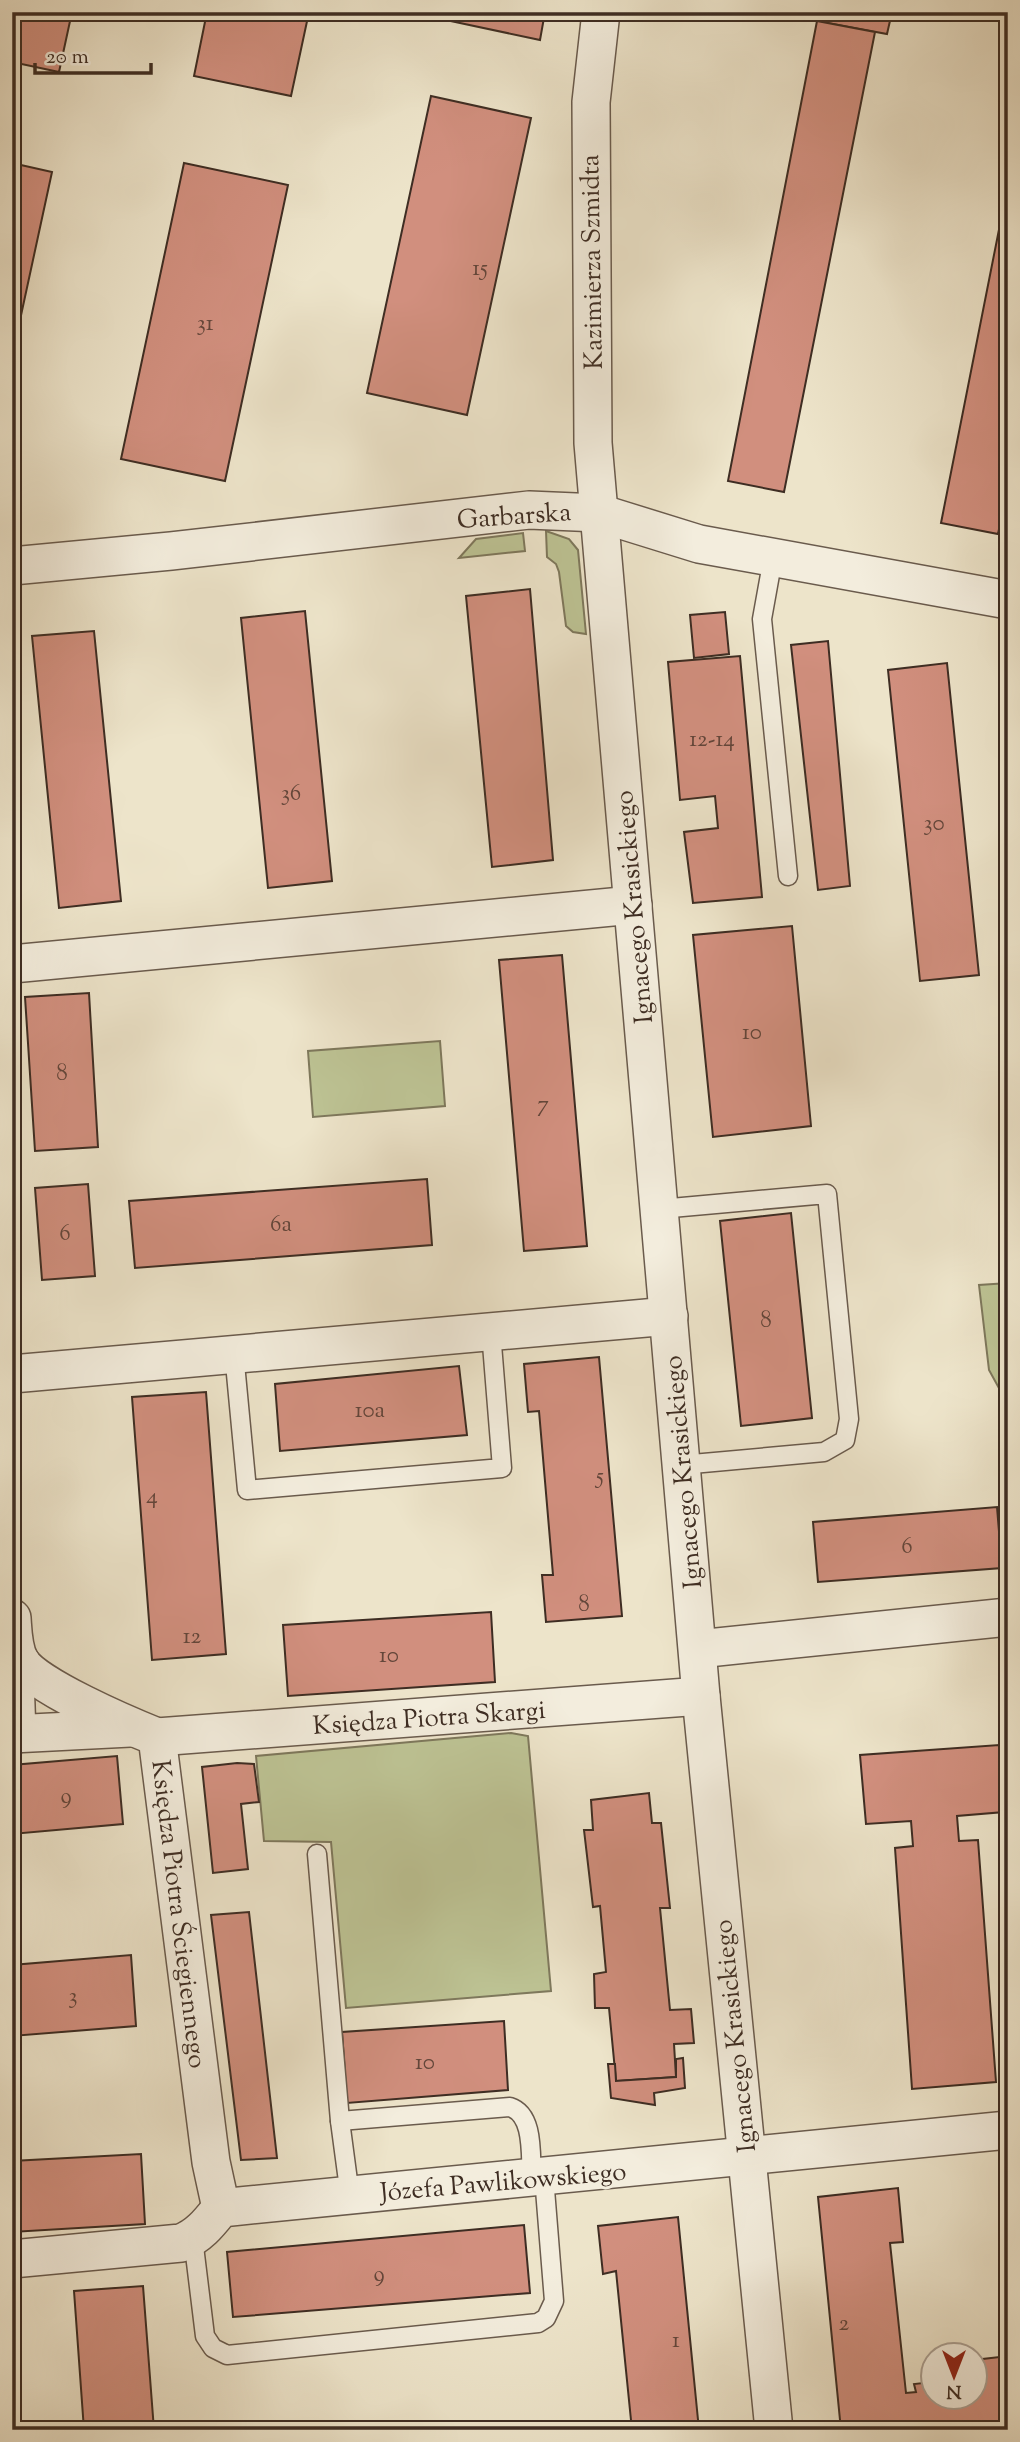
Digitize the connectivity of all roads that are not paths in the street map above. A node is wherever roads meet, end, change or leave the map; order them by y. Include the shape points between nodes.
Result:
1 (601, 12) edge
2 (599, 513) junction
3 (773, 558) junction
4 (12, 566) edge
5 (1008, 600) edge
6 (788, 876) dead end
7 (633, 905) junction
8 (12, 964) edge
9 (660, 1209) junction
10 (669, 1316) junction
11 (491, 1332) junction
12 (234, 1353) junction
13 (12, 1374) edge
14 (681, 1465) junction
15 (1008, 1617) edge
16 (12, 1618) edge
17 (698, 1649) junction
18 (21, 1662) junction
19 (701, 1696) junction
20 (146, 1732) junction
21 (15, 1734) edge
22 (317, 1854) dead end
23 (340, 2121) junction
24 (1008, 2130) edge
25 (746, 2157) junction
26 (538, 2178) junction
27 (350, 2196) junction
28 (221, 2208) junction
29 (193, 2238) junction
30 (12, 2259) edge
31 (774, 2430) edge

1 - 2 street, Kazimierza Szmidta via 590,131 593,443
2 - 3 street, Garbarska via 699,544
2 - 4 street, Garbarska via 529,510
2 - 7 street, Ignacego Krasickiego
3 - 5 street, Garbarska
3 - 6 lane via 762,619
7 - 8 street
7 - 9 street, Ignacego Krasickiego
9 - 10 street, Ignacego Krasickiego
9 - 14 lane via 827,1194 849,1419 845,1440 824,1452
10 - 11 street
10 - 14 street, Ignacego Krasickiego
11 - 12 street
11 - 12 lane via 502,1468 247,1490
12 - 13 street
14 - 17 street, Ignacego Krasickiego
15 - 17 street
16 - 18 street
17 - 19 street, Ignacego Krasickiego
18 - 20 street, Księdza Piotra Ściegiennego via 45,1683
18 - 21 street via 15,1678
19 - 20 street, Księdza Piotra Skargi
19 - 25 street, Ignacego Krasickiego
20 - 21 street, Księdza Piotra Skargi
20 - 28 street, Księdza Piotra Ściegiennego
22 - 23 lane
23 - 26 lane via 517,2109 527,2125
23 - 27 lane
24 - 25 street, Józefa Pawlikowskiego
25 - 26 street, Józefa Pawlikowskiego
25 - 31 street, Ignacego Krasickiego
26 - 27 street, Józefa Pawlikowskiego
26 - 29 lane via 554,2301 546,2318 538,2323 227,2355 213,2348 205,2336
27 - 28 street, Józefa Pawlikowskiego
28 - 29 street
29 - 30 street

